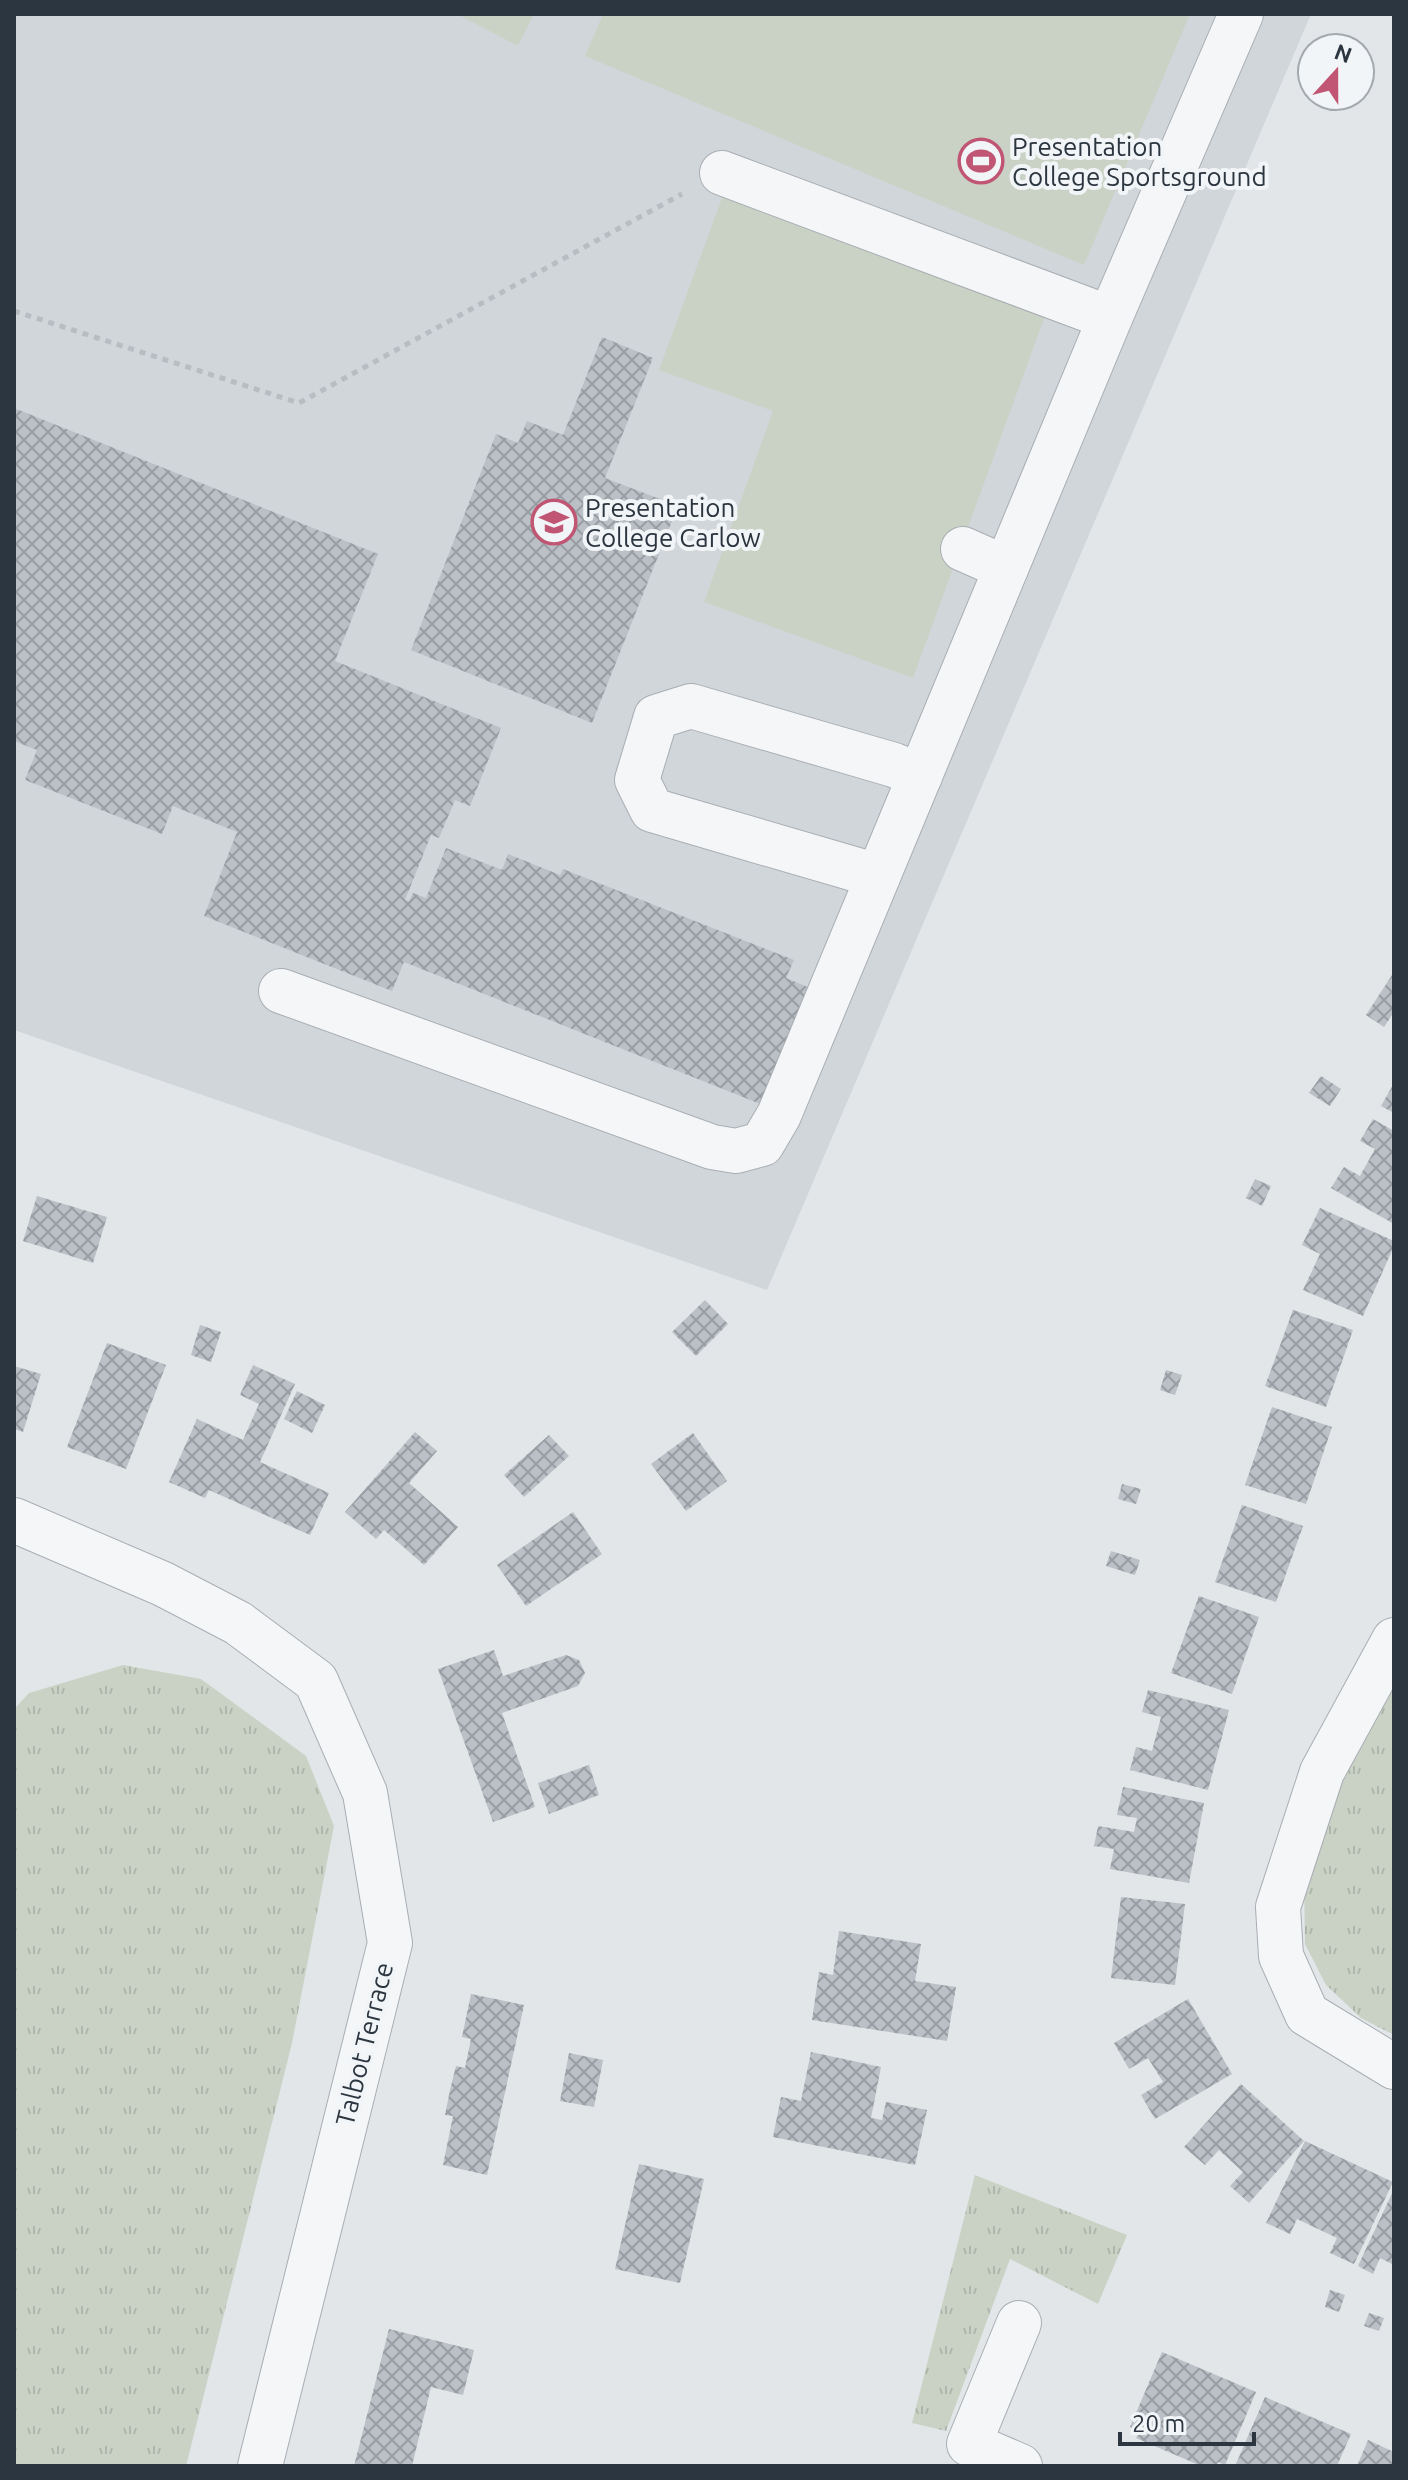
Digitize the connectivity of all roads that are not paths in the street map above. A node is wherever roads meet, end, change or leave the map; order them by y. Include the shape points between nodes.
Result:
1 (1241, 14) edge
2 (722, 173) road end
3 (1110, 318) junction
4 (963, 549) dead end
5 (1006, 568) junction
6 (920, 776) junction
7 (878, 876) junction
8 (281, 991) dead end
9 (14, 1520) edge
10 (1394, 1640) edge
11 (1394, 2067) edge
12 (1019, 2323) dead end
13 (260, 2466) edge
14 (1020, 2466) edge

1 - 3 street
2 - 3 street
3 - 5 street
4 - 5 street
5 - 6 street
6 - 7 street
6 - 7 street via 691,706 656,717 637,780 652,810
7 - 8 street via 779,1115 762,1144 736,1151 712,1147
9 - 13 street, Talbot Terrace via 163,1584 238,1623 316,1681 365,1793 390,1943
10 - 11 street via 1322,1772 1278,1907 1281,1956 1307,2014
12 - 14 street via 969,2444

